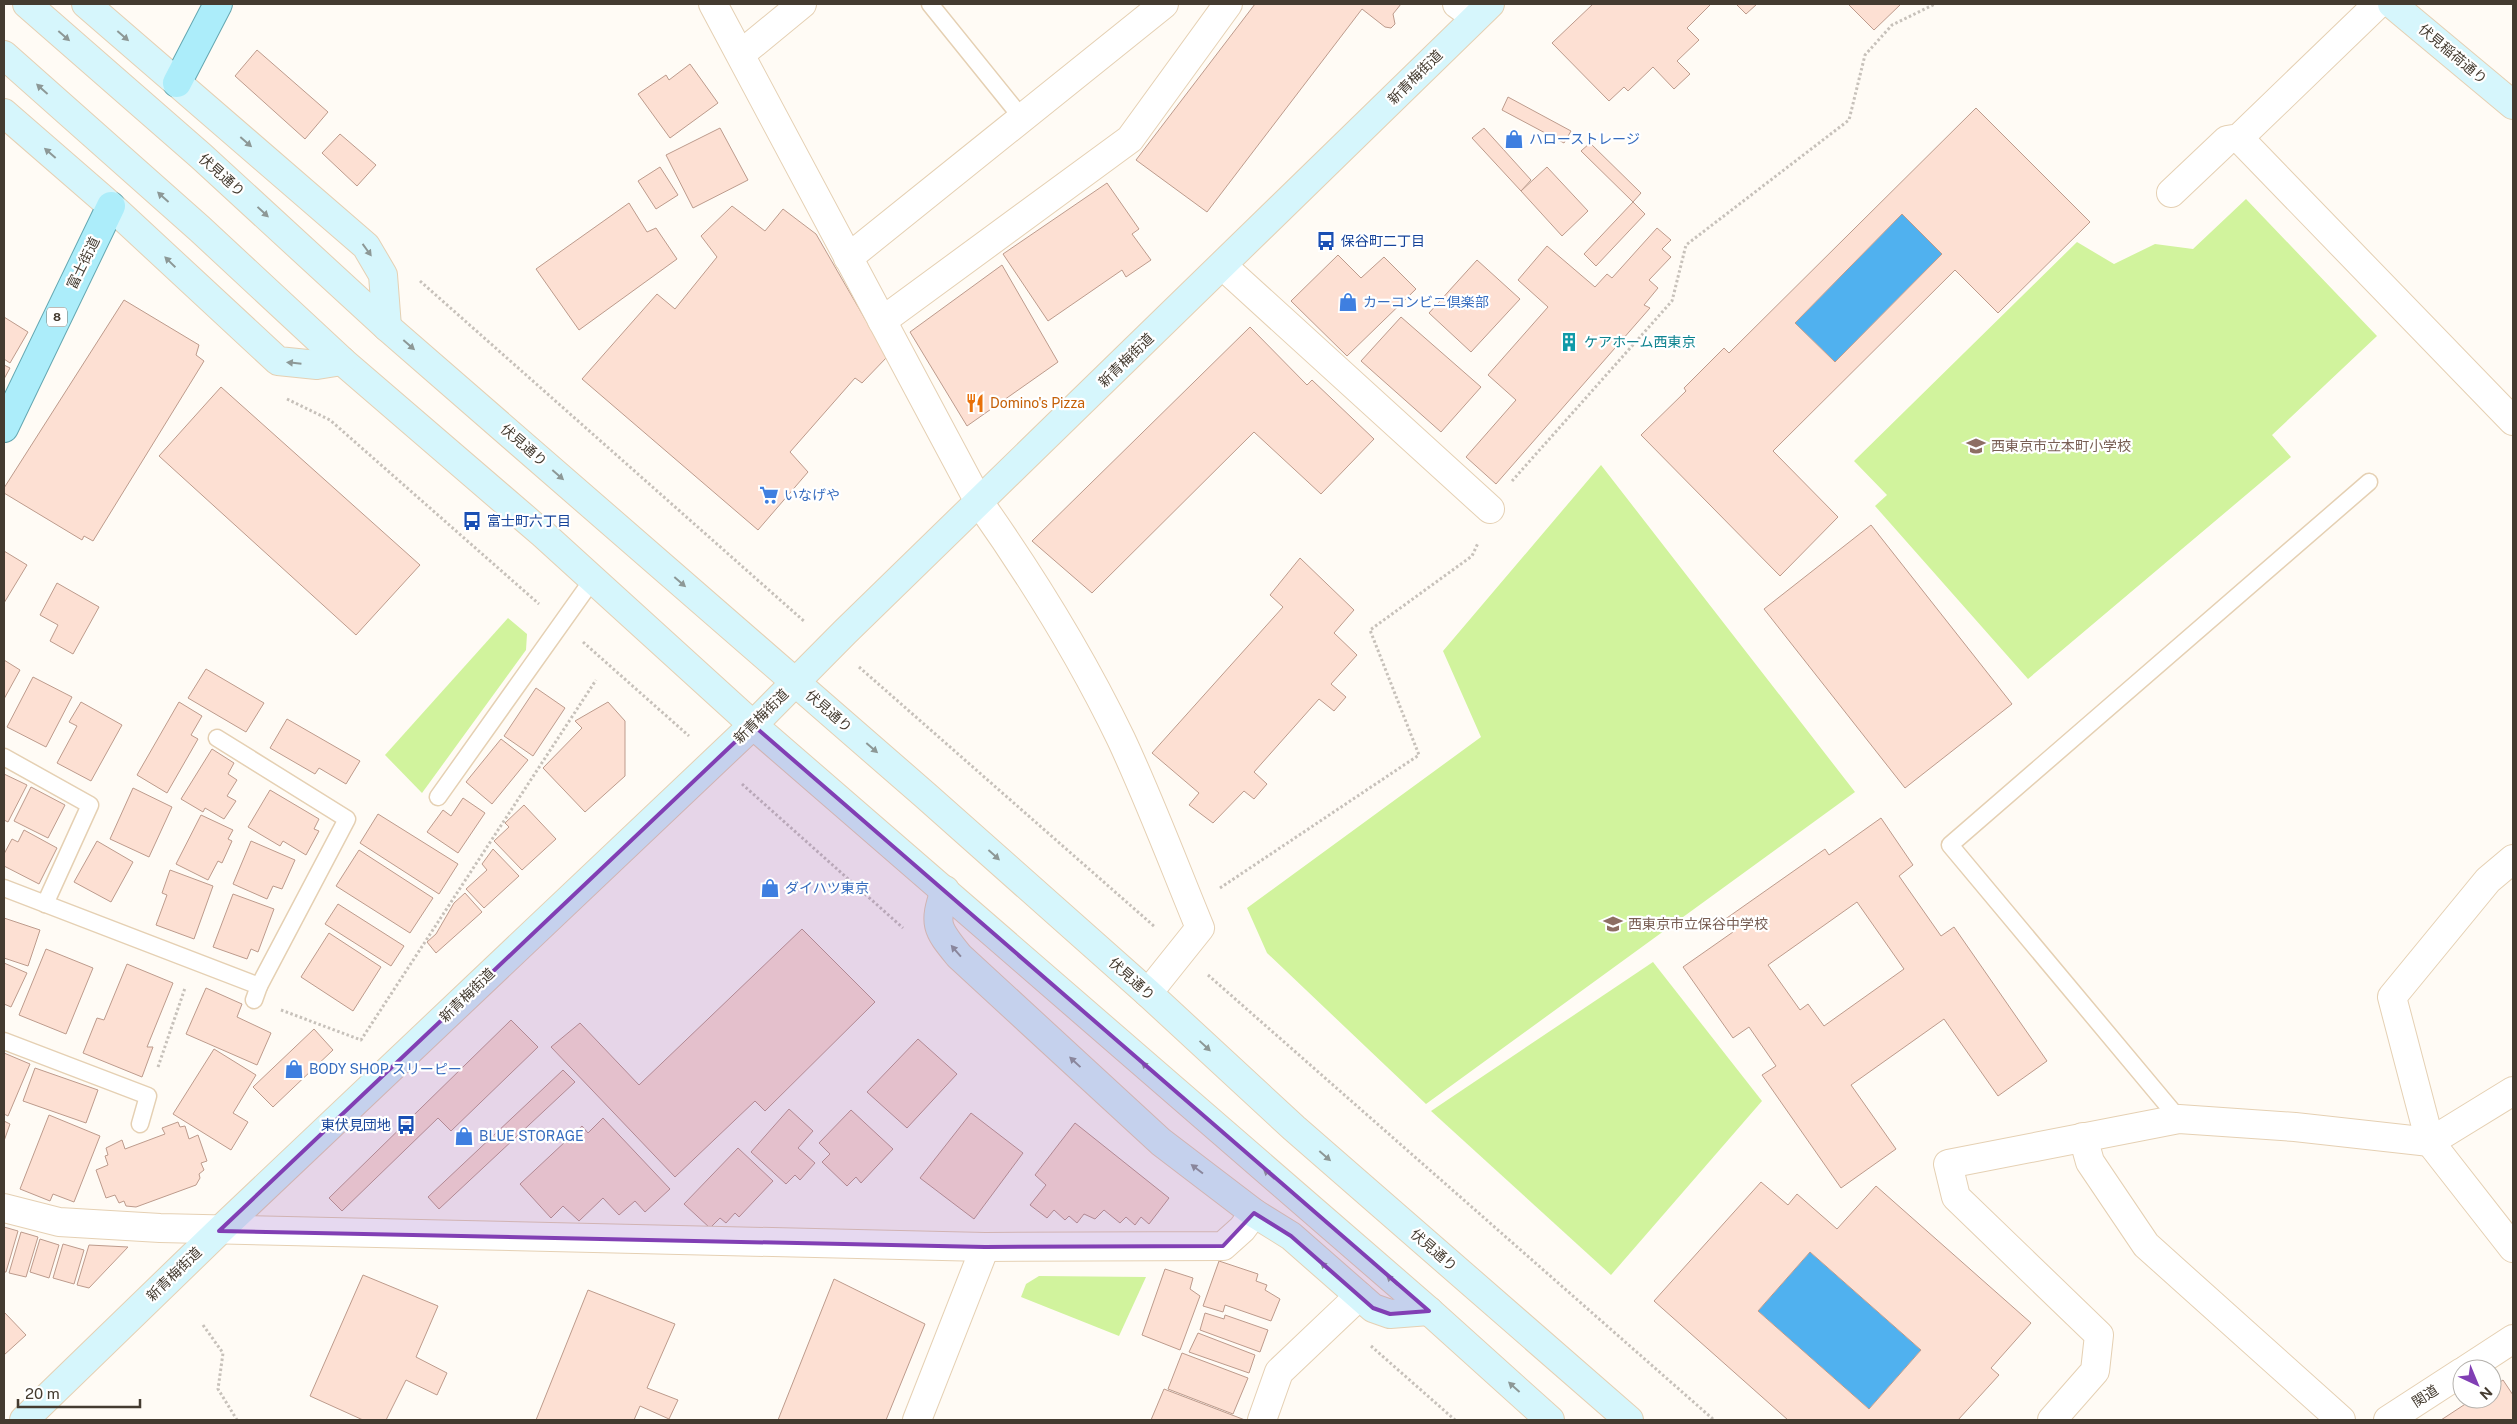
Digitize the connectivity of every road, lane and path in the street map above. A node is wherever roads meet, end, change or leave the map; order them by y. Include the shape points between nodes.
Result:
1 (27, 4) edge
2 (86, 4) edge
3 (218, 4) edge
4 (713, 4) edge
5 (802, 4) edge
6 (930, 4) edge
7 (1164, 4) edge
8 (1228, 4) edge
9 (1935, 4) edge
10 (2378, 4) edge
11 (2392, 4) edge
12 (1474, 8) edge
13 (741, 54) junction
14 (4, 55) edge
15 (177, 83) junction
16 (2513, 104) edge
17 (4, 113) edge
18 (1022, 118) junction
19 (2239, 138) junction
20 (2171, 193) dead end
21 (111, 206) junction
22 (848, 258) junction
23 (1223, 266) junction
24 (415, 277) dead end
25 (882, 322) junction
26 (387, 327) junction
27 (342, 361) junction
28 (283, 396) dead end
29 (2513, 420) edge
30 (4, 428) edge
31 (2369, 482) dead end
32 (980, 502) junction
33 (1490, 510) junction
34 (593, 579) junction
35 (562, 623) junction
36 (832, 646) junction
37 (596, 680) dead end
38 (795, 682) junction
39 (651, 702) dead end
40 (753, 725) junction
41 (217, 738) dead end
42 (4, 757) edge
43 (438, 798) dead end
44 (2513, 859) edge
45 (4, 888) edge
46 (945, 890) junction
47 (45, 904) junction
48 (1192, 907) junction
49 (1181, 951) junction
50 (186, 985) dead end
51 (256, 993) junction
52 (1148, 993) junction
53 (4, 1041) edge
54 (2513, 1092) edge
55 (148, 1096) junction
56 (2179, 1119) junction
57 (140, 1124) dead end
58 (2083, 1137) junction
59 (2430, 1142) junction
60 (4, 1208) edge
61 (1254, 1213) junction
62 (219, 1230) junction
63 (985, 1247) junction
64 (2513, 1248) edge
65 (1359, 1296) junction
66 (1429, 1311) junction
67 (203, 1325) dead end
68 (2513, 1339) edge
69 (2482, 1359) edge
70 (2452, 1378) edge
71 (24, 1420) edge
72 (237, 1420) edge
73 (917, 1420) edge
74 (1262, 1420) edge
75 (1550, 1420) edge
76 (1629, 1420) edge
77 (1714, 1420) edge
78 (2052, 1420) edge
79 (2341, 1420) edge
80 (2388, 1420) edge

1 -> 26 main road, 伏見通り via 201,156
2 -> 15 main road
3 - 15 main road
4 - 13 street
5 - 13 street
6 - 18 lane
7 - 18 street
8 - 25 street via 1130,139
9 - 33 path via 1892,25 1865,55 1849,120 1686,244 1672,301 1515,476
10 - 19 street
11 - 16 main road, 伏見稲荷通り
12 - 23 main road, 新青梅街道
13 - 22 street
27 -> 14 main road via 200,229
15 -> 26 main road via 366,246 383,275
21 -> 17 main road
18 - 22 street
19 - 20 street via 2227,140
19 - 29 street
27 -> 21 main road via 317,365 278,361
21 - 30 main road, 富士街道 / 8
22 - 25 street
23 - 32 main road, 新青梅街道
23 - 33 street
24 - 36 path
25 - 32 street
26 -> 38 main road, 伏見通り
27 - 34 main road
28 - 35 path via 330,420
31 - 56 lane via 1950,845
32 - 36 main road, 新青梅街道
32 - 48 street via 1025,568 1120,738 1153,809
33 - 48 path via 1472,556 1370,630 1419,755
34 - 35 lane
34 - 40 main road
35 - 39 path
35 - 43 lane
36 - 38 main road, 新青梅街道
36 - 49 path
37 - 51 path via 361,1040
38 - 40 main road, 新青梅街道
38 -> 52 main road, 伏見通り
40 - 46 main road
40 - 62 main road, 新青梅街道
41 - 51 lane via 347,819
42 - 47 lane via 90,804
44 - 59 street via 2488,880 2392,997
45 - 47 lane
61 -> 46 main road via 1161,1142 959,956 940,932 938,911
66 -> 46 main road
47 - 51 lane
48 - 49 street via 1200,928
49 - 52 street
49 - 77 path
50 - 55 path
52 -> 76 main road, 伏見通り via 1294,1128
53 - 55 lane
54 - 59 street
55 - 57 lane
56 - 58 street
56 - 59 street via 2295,1127
58 - 78 street via 1948,1164 1956,1197 2099,1335 2095,1371
58 - 79 street via 2090,1162 2146,1245
59 - 64 street
60 - 62 street via 59,1222
61 - 63 street via 1224,1246
65 -> 61 main road via 1291,1236
62 - 63 street
62 - 71 main road, 新青梅街道
63 - 73 street
65 - 66 main road via 1373,1308 1390,1314
65 - 74 street via 1280,1372
75 -> 66 main road
67 - 72 path via 223,1353 218,1389
68 - 69 street
70 - 80 street, 関道

